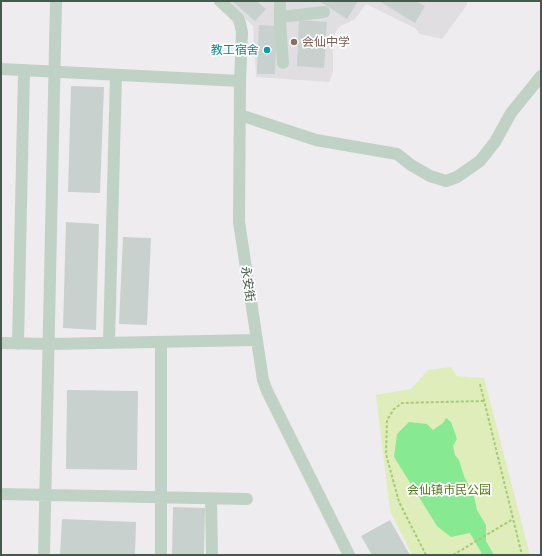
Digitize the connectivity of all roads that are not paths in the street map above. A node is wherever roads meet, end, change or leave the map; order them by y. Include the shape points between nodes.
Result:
1 (56, 1) edge
2 (220, 1) edge
3 (280, 1) edge
4 (324, 12) dead end
5 (280, 17) junction
6 (284, 63) dead end
7 (1, 69) edge
8 (24, 70) junction
9 (55, 72) junction
10 (116, 75) junction
11 (541, 76) edge
12 (240, 81) junction
13 (240, 115) junction
14 (256, 340) junction
15 (161, 342) junction
16 (1, 343) edge
17 (109, 343) junction
18 (18, 344) junction
19 (50, 344) junction
20 (1, 494) edge
21 (46, 496) junction
22 (161, 498) junction
23 (211, 499) junction
24 (247, 499) dead end
25 (44, 555) edge
26 (161, 555) edge
27 (212, 555) edge
28 (349, 555) edge

1 - 9 street
2 - 12 street, 永安街 via 238,18 241,27
3 - 5 street
4 - 5 street
5 - 6 street
7 - 8 street
8 - 9 street
8 - 18 street
9 - 10 street
9 - 19 street
10 - 12 street
10 - 17 street
11 - 13 street via 511,113 495,142 480,161 457,177 446,181 410,165 397,154 316,140
12 - 13 street, 永安街
13 - 14 street, 永安街 via 239,222
14 - 15 street
14 - 28 street, 永安街 via 263,380
15 - 17 street
15 - 22 street
16 - 18 street
17 - 19 street
18 - 19 street
19 - 21 street
20 - 21 street
21 - 22 street
21 - 25 street
22 - 23 street
22 - 26 street
23 - 24 street
23 - 27 street

